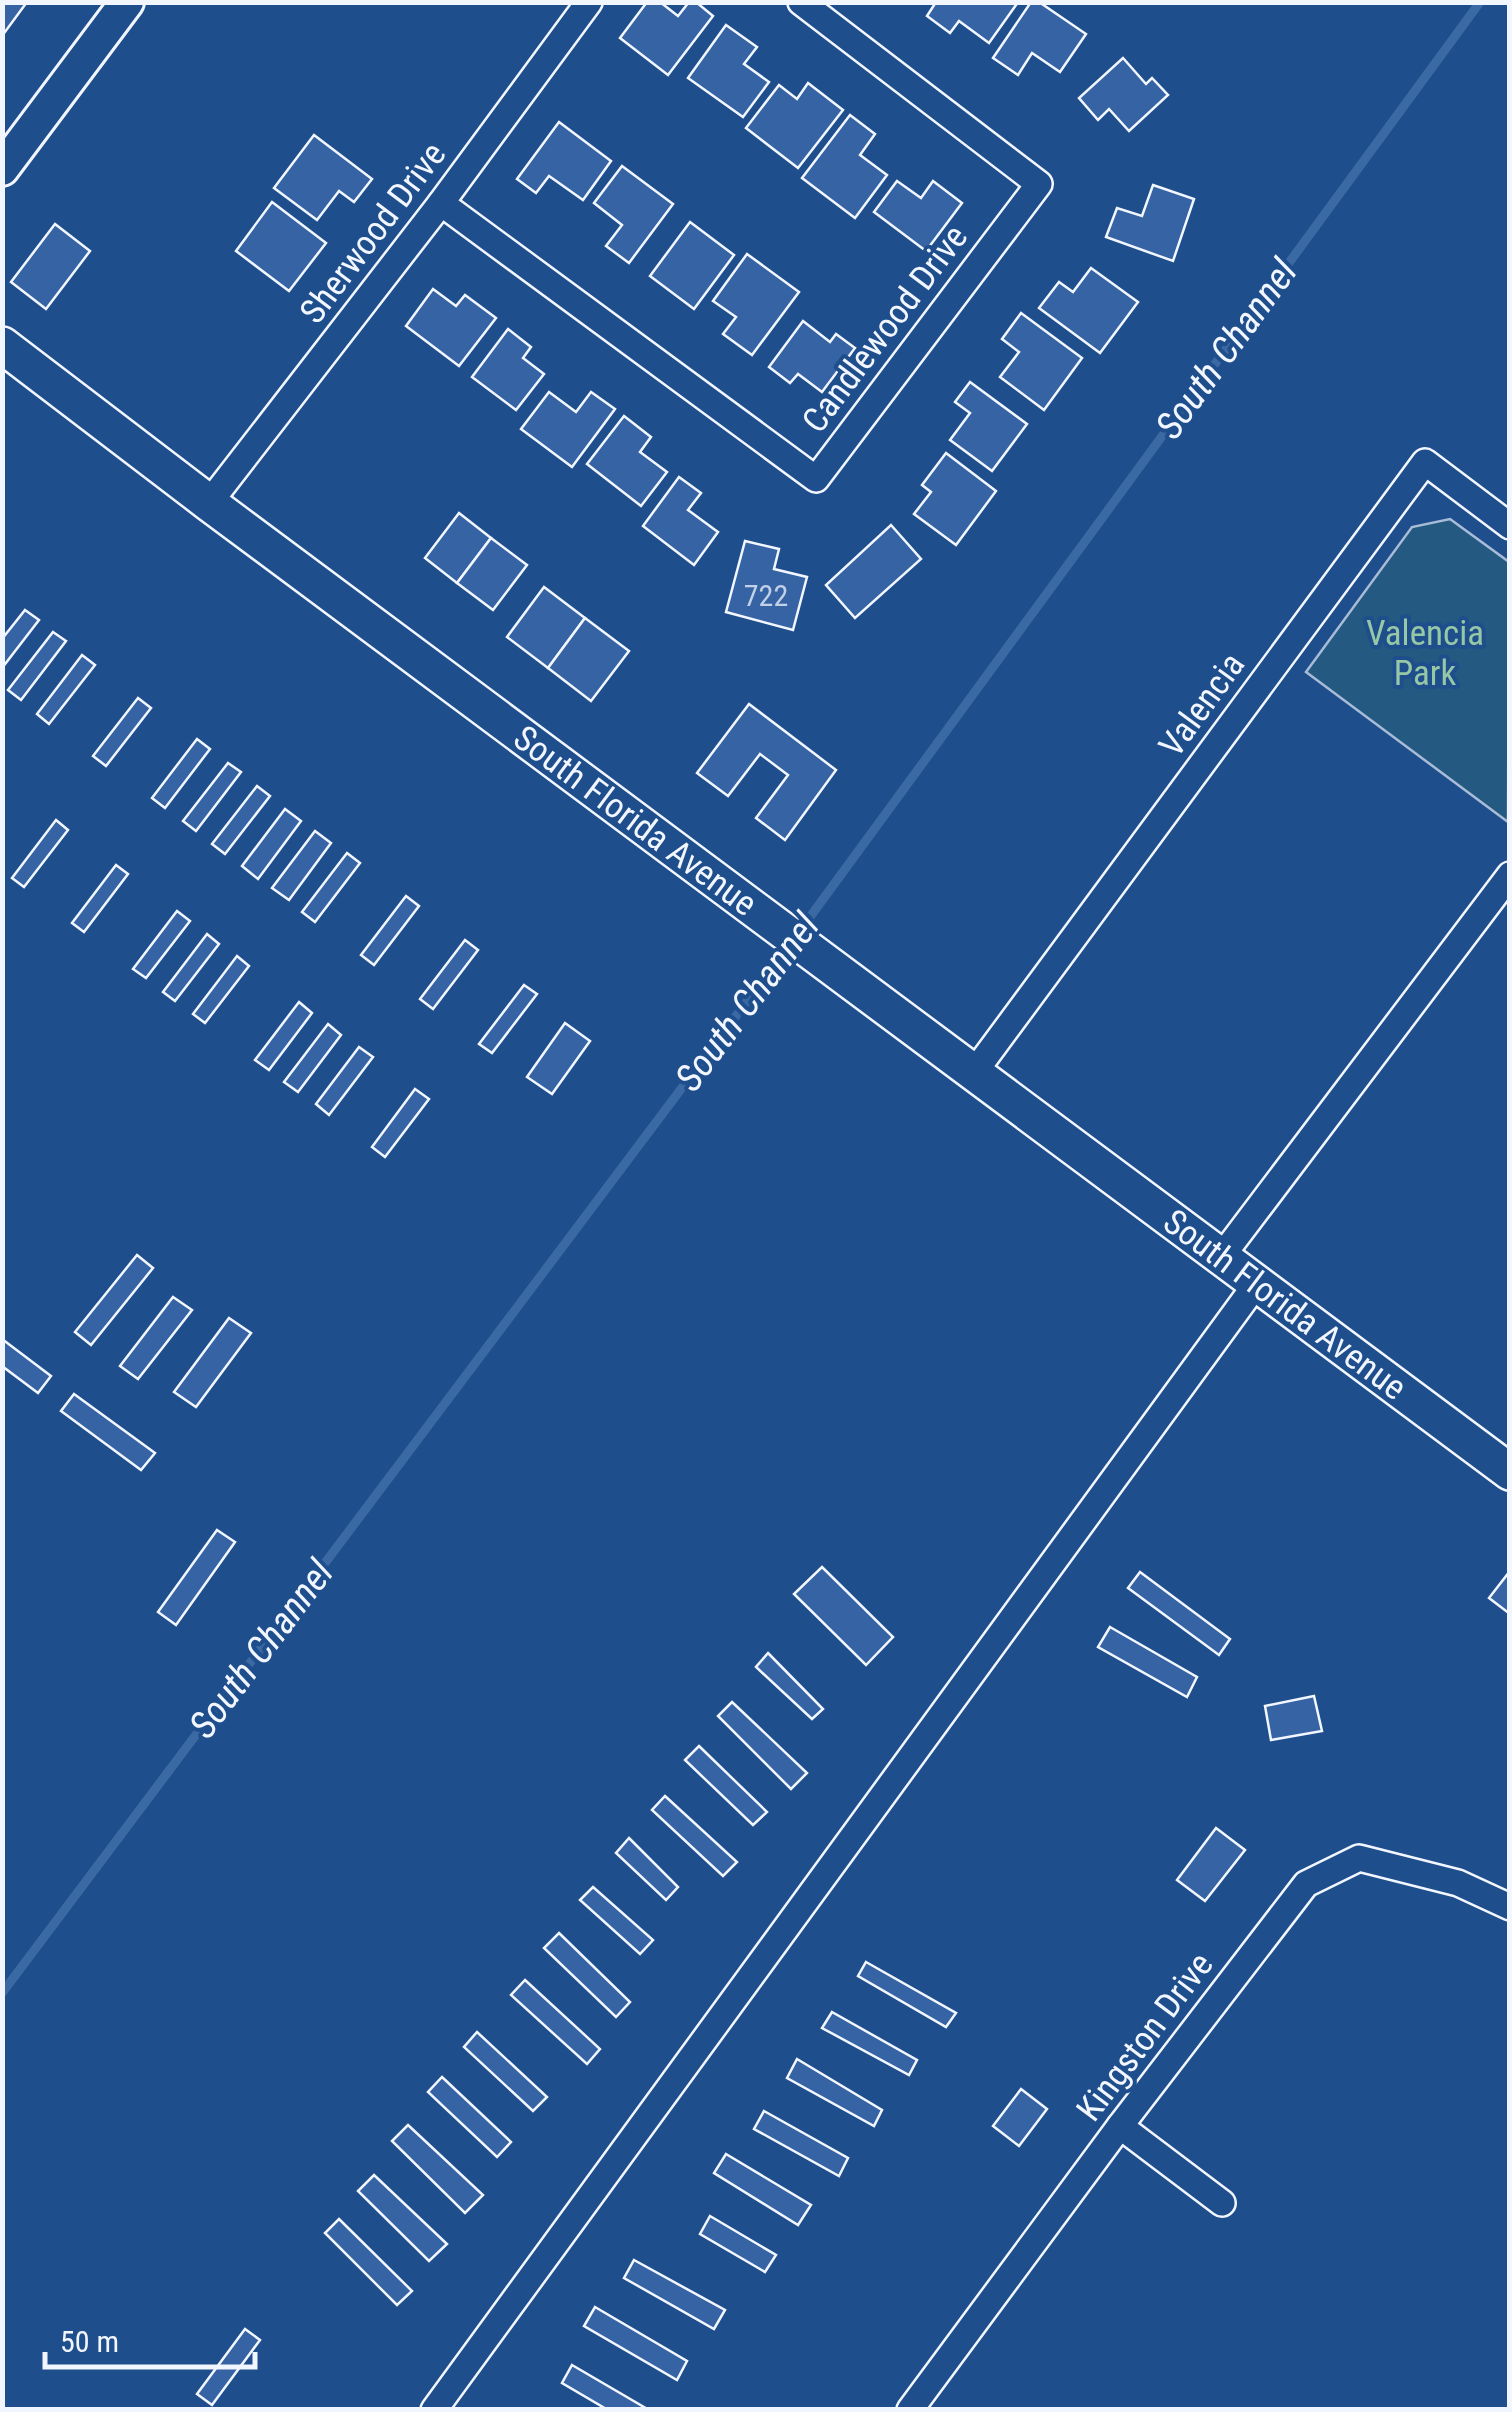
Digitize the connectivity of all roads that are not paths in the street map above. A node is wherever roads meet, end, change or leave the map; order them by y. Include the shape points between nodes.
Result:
1 (127, 2) edge
2 (588, 2) edge
3 (801, 2) edge
4 (2, 169) edge
5 (441, 203) junction
6 (2, 345) edge
7 (209, 503) junction
8 (1510, 526) edge
9 (1510, 874) edge
10 (973, 1074) junction
11 (1222, 1256) junction
12 (1257, 1283) junction
13 (1510, 1472) edge
14 (1510, 1908) edge
15 (1120, 2126) junction
16 (1222, 2203) dead end
17 (434, 2410) edge
18 (910, 2410) edge

1 - 4 street
2 - 5 street, Sherwood Drive
3 - 5 street, Candlewood Drive via 1039,184 816,478
5 - 7 street, Sherwood Drive
6 - 7 main road, South Florida Avenue
7 - 10 main road, South Florida Avenue
8 - 10 street, Valencia via 1425,462
9 - 11 street
10 - 11 main road, South Florida Avenue
11 - 12 main road, South Florida Avenue
12 - 13 main road, South Florida Avenue
12 - 17 street
14 - 15 street, Kingston Drive via 1458,1882 1358,1858 1306,1884
15 - 16 street
15 - 18 street, Kingston Drive

